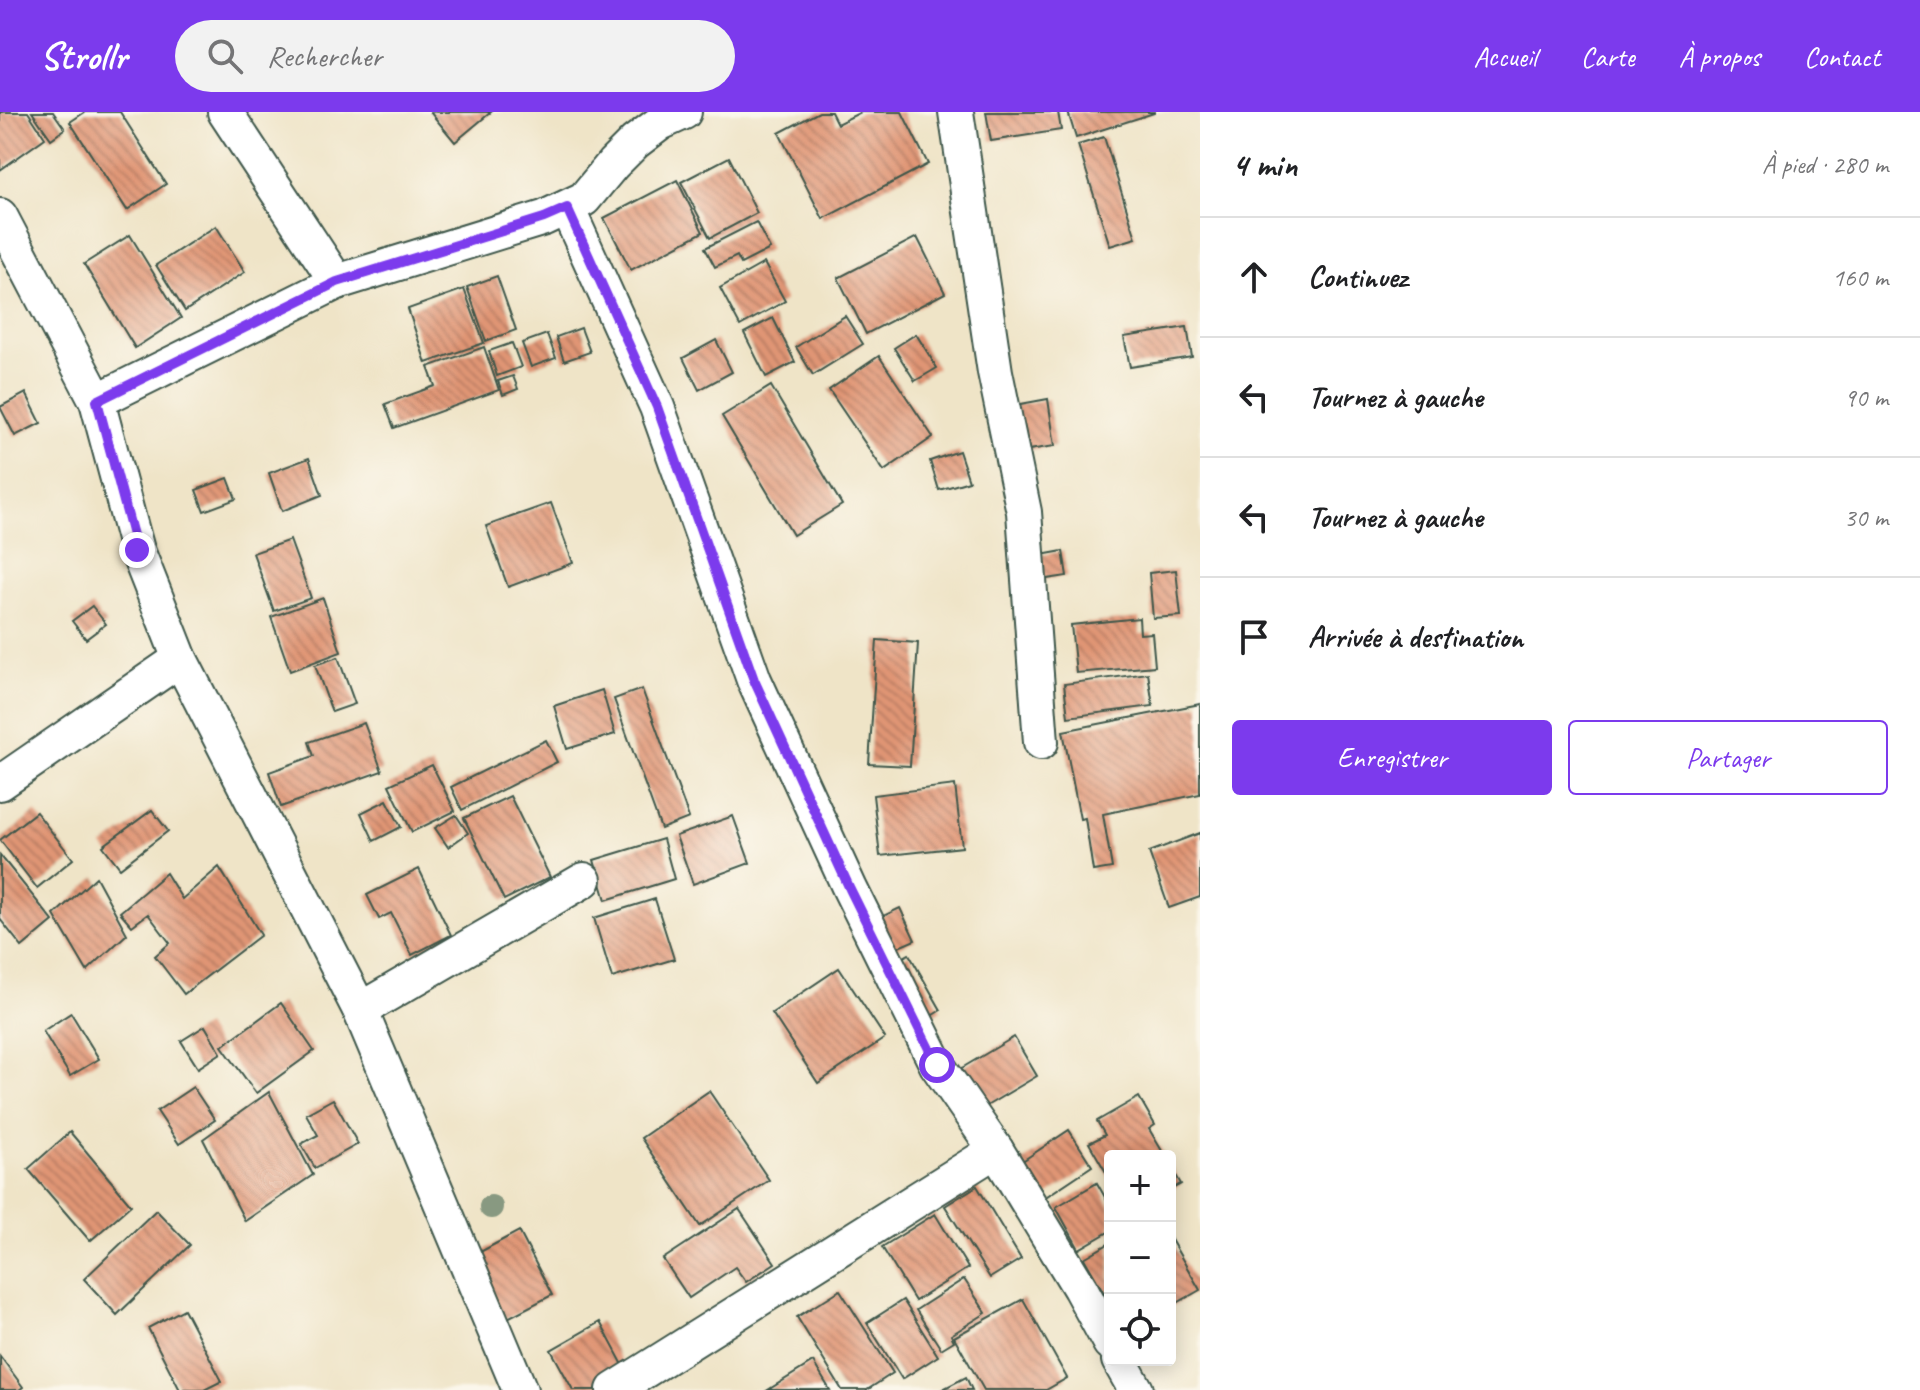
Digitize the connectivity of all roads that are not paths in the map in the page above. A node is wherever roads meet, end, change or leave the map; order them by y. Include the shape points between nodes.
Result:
1 (225, 112) edge
2 (684, 112) edge
3 (956, 112) edge
4 (567, 208) junction
5 (0, 216) edge
6 (337, 282) junction
7 (97, 401) junction
8 (180, 659) junction
9 (1041, 742) dead end
10 (0, 783) edge
11 (584, 880) dead end
12 (360, 1010) junction
13 (996, 1150) junction
14 (1104, 1332) edge
15 (520, 1390) edge
16 (614, 1390) edge

1 - 6 street
2 - 4 street via 635,142 584,199
3 - 9 street via 995,372 1024,512
4 - 6 street
4 - 13 street via 657,407 779,736 937,1065
5 - 7 street
6 - 7 street
7 - 8 street via 137,550
8 - 10 street
8 - 12 street
11 - 12 street
12 - 15 street
13 - 14 street
13 - 16 street

